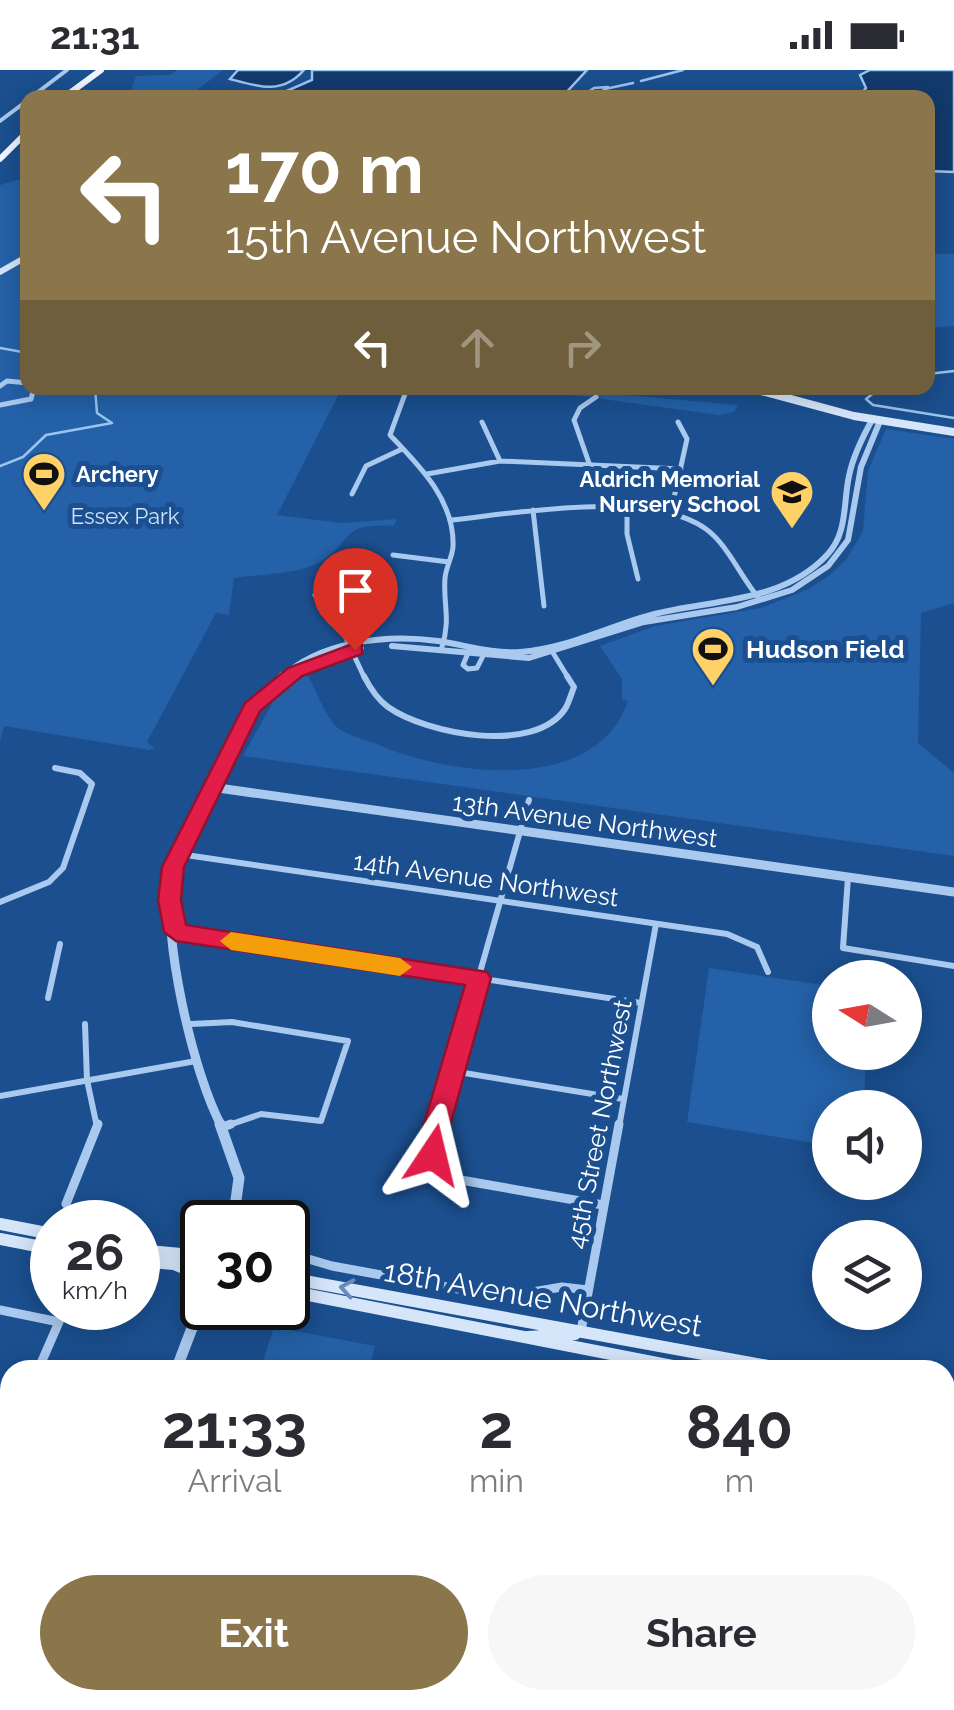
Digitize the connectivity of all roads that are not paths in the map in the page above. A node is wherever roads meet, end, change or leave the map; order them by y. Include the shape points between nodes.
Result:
1 (67, 70) edge
2 (90, 70) edge
3 (101, 70) edge
4 (41, 90) edge
5 (64, 90) edge
6 (74, 90) edge
7 (20, 106) edge
8 (0, 121) edge
9 (20, 130) edge
10 (20, 139) edge
11 (0, 149) edge
12 (0, 159) edge
13 (32, 395) edge
14 (405, 395) edge
15 (777, 395) edge
16 (0, 396) edge
17 (596, 397) dead end
18 (8, 402) junction
19 (0, 405) edge
20 (876, 421) junction
21 (482, 422) dead end
22 (678, 422) dead end
23 (954, 432) edge
24 (400, 450) junction
25 (500, 461) junction
26 (588, 463) junction
27 (681, 469) junction
28 (427, 474) junction
29 (352, 494) dead end
30 (533, 510) junction
31 (627, 511) junction
32 (670, 516) junction
33 (452, 520) junction
34 (393, 555) dead end
35 (449, 562) junction
36 (638, 579) dead end
37 (315, 595) dead end
38 (759, 598) junction
39 (544, 606) dead end
40 (443, 645) junction
41 (354, 647) junction
42 (552, 651) junction
43 (468, 654) junction
44 (483, 656) junction
45 (55, 768) dead end
46 (211, 787) junction
47 (529, 800) dead end
48 (520, 832) junction
49 (179, 854) junction
50 (848, 877) junction
51 (954, 892) edge
52 (0, 902) edge
53 (500, 902) junction
54 (656, 924) junction
55 (176, 932) junction
56 (60, 944) dead end
57 (954, 966) edge
58 (768, 972) dead end
59 (479, 978) junction
60 (48, 998) dead end
61 (642, 1003) junction
62 (84, 1024) dead end
63 (191, 1024) junction
64 (196, 1061) junction
65 (452, 1070) junction
66 (86, 1080) junction
67 (0, 1096) edge
68 (623, 1099) junction
69 (224, 1127) junction
70 (68, 1200) edge
71 (237, 1200) edge
72 (604, 1205) junction
73 (0, 1224) edge
74 (30, 1230) edge
75 (0, 1239) edge
76 (30, 1245) edge
77 (310, 1259) edge
78 (310, 1282) edge
79 (588, 1290) junction
80 (310, 1296) edge
81 (0, 1310) edge
82 (190, 1330) edge
83 (580, 1331) junction
84 (525, 1339) junction
85 (42, 1360) edge
86 (179, 1360) edge
87 (639, 1360) edge
88 (719, 1360) edge

1 - 4 street
2 - 5 main road
3 - 6 main road
7 - 8 street
9 - 11 main road
10 - 12 main road
13 - 18 street
14 - 24 street via 390,429
15 - 20 main road
16 - 18 street
17 - 26 street via 574,420
18 - 19 street
20 - 23 main road
20 - 38 street via 860,466 846,546 811,579
21 - 25 street
22 - 27 street via 688,439
24 - 28 street
24 - 29 street via 366,466
25 - 26 street
25 - 28 street
26 - 27 street
27 - 32 street
28 - 33 street
30 - 31 street
30 - 33 street
30 - 39 street
31 - 32 street
31 - 36 street via 624,540
32 - 38 street via 706,529
33 - 35 street
34 - 35 street
35 - 40 street via 450,622
37 - 41 street via 340,618
38 - 42 street via 644,622
40 - 41 street
40 - 42 street
40 - 43 street
41 - 42 street via 371,689 395,712 434,728 506,736 549,724 570,704 572,682
41 - 46 street via 308,665 258,700
42 - 44 street
43 - 44 street
43 - 44 street via 468,669 477,668
45 - 52 street via 92,784 66,863 50,882
46 - 48 street, 13th Avenue Northwest
46 - 49 street
47 - 48 street
48 - 50 street, 13th Avenue Northwest
48 - 53 street
49 - 53 street, 14th Avenue Northwest
49 - 55 street via 169,886
50 - 51 street, 13th Avenue Northwest
50 - 57 street via 843,948
53 - 54 street, 14th Avenue Northwest
53 - 59 street
54 - 58 street, 14th Avenue Northwest via 750,942
54 - 61 street, 45th Street Northwest
55 - 59 street
55 - 63 street
56 - 60 street
59 - 61 street
59 - 65 street
61 - 68 street, 45th Street Northwest
62 - 66 street
63 - 64 street
63 - 69 street via 221,1021 348,1042 321,1121 255,1114
64 - 66 street
64 - 69 street
65 - 68 street
65 - 72 street via 434,1137 439,1168 466,1182
66 - 67 street
66 - 70 street via 98,1130
68 - 72 street, 45th Street Northwest
69 - 71 street via 241,1173
72 - 79 street, 45th Street Northwest
73 - 74 main road
75 - 76 main road
77 - 79 street via 502,1297 555,1287
83 -> 78 main road, 18th Avenue Northwest
79 - 83 street, 45th Street Northwest
80 - 84 main road, 18th Avenue Northwest
81 - 85 street via 59,1322
82 - 86 street
83 - 84 main road
83 - 88 main road, 18th Avenue Northwest
84 - 87 main road, 18th Avenue Northwest

